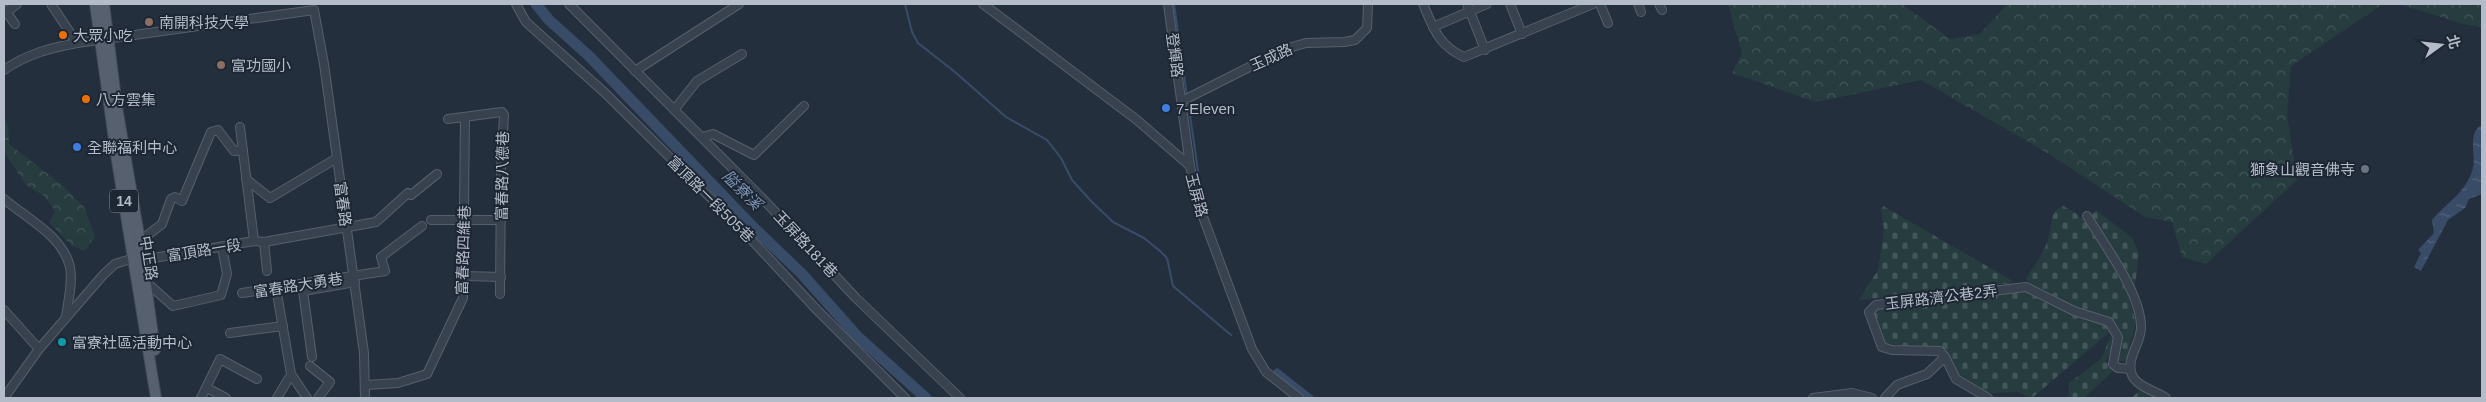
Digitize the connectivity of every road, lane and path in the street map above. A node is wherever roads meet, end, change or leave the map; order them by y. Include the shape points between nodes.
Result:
1 (17, 4) edge
2 (51, 4) edge
3 (95, 4) edge
4 (104, 4) edge
5 (516, 4) edge
6 (569, 4) edge
7 (739, 4) edge
8 (983, 4) edge
9 (1168, 4) edge
10 (1368, 4) edge
11 (1423, 4) edge
12 (1487, 4) edge
13 (1510, 4) edge
14 (1593, 4) edge
15 (1600, 4) edge
16 (1583, 6) edge
17 (1469, 7) edge
18 (4, 12) edge
19 (1608, 23) dead end
20 (15, 24) dead end
21 (1433, 27) junction
22 (1522, 34) junction
23 (103, 39) junction
24 (77, 43) junction
25 (1485, 50) junction
26 (742, 54) dead end
27 (4, 70) edge
28 (635, 71) junction
29 (1182, 101) junction
30 (804, 106) dead end
31 (674, 110) junction
32 (465, 117) junction
33 (448, 119) dead end
34 (240, 127) dead end
35 (702, 137) junction
36 (243, 150) junction
37 (337, 158) junction
38 (1190, 166) junction
39 (437, 174) dead end
40 (246, 179) junction
41 (4, 199) edge
42 (2087, 216) dead end
43 (431, 220) dead end
44 (465, 220) junction
45 (501, 220) junction
46 (422, 226) dead end
47 (347, 228) junction
48 (140, 241) junction
49 (254, 241) junction
50 (264, 242) junction
51 (222, 247) junction
52 (138, 259) junction
53 (267, 271) dead end
54 (465, 276) junction
55 (501, 277) junction
56 (354, 279) junction
57 (145, 281) junction
58 (276, 288) junction
59 (242, 293) dead end
60 (500, 294) dead end
61 (4, 310) edge
62 (66, 317) junction
63 (283, 326) junction
64 (230, 333) dead end
65 (39, 348) junction
66 (312, 357) dead end
67 (1945, 357) junction
68 (310, 366) dead end
69 (2130, 369) junction
70 (288, 378) dead end
71 (257, 379) dead end
72 (366, 385) junction
73 (207, 388) junction
74 (4, 398) edge
75 (156, 398) edge
76 (163, 398) edge
77 (201, 398) edge
78 (226, 398) edge
79 (277, 398) edge
80 (307, 398) edge
81 (318, 398) edge
82 (365, 398) edge
83 (905, 398) edge
84 (960, 398) edge
85 (1299, 398) edge
86 (1812, 398) edge
87 (1872, 398) edge
88 (1885, 398) edge
89 (1988, 398) edge
90 (2166, 398) edge

1 - 18 street
2 - 24 street
3 - 23 main road, 中正路 / 14
4 - 23 main road, 中正路 / 14
5 - 83 street, 富頂路一段505巷 via 526,22 612,100 735,222
6 - 28 street, 玉屏路181巷
7 - 28 street
8 - 38 street, 玉屏路 via 1137,120
9 - 29 street, 登輝路
10 - 29 street, 玉成路 via 1367,28 1355,40 1285,49
11 - 21 street
12 - 17 street
13 - 22 street
14 - 16 street
15 - 19 street
16 - 22 street
17 - 21 street
17 - 25 street
18 - 20 street
21 - 25 street via 1448,50 1464,57
22 - 25 street
23 - 24 street
23 - 37 street, 富春路 via 314,10
23 - 48 main road, 中正路 / 14
23 - 52 main road, 中正路 / 14
24 - 27 street via 43,49
26 - 31 street via 697,81
28 - 31 street, 玉屏路181巷
29 - 38 street, 登輝路
30 - 35 street via 754,155 713,134
31 - 35 street, 玉屏路181巷
32 - 33 street, 富春路八德巷
32 - 44 street, 富春路四維巷
32 - 45 street, 富春路八德巷 via 502,112 504,115
34 - 36 street
35 - 84 street, 玉屏路181巷 via 856,298
36 - 40 street
36 - 48 street via 234,151 218,130 211,132 182,201 175,197 171,199 162,224
37 - 40 street via 270,198
37 - 47 street, 富春路
38 - 85 street, 玉屏路 via 1199,206 1252,350 1266,372
39 - 47 street, 富頂路一段 via 410,196 408,193 376,222
40 - 49 street
41 - 62 street via 52,238 65,254 70,268
42 - 69 street via 2132,292 2140,318 2141,335
43 - 44 street
44 - 45 street
44 - 54 street, 富春路四維巷
45 - 55 street, 富春路八德巷
46 - 56 street via 381,257 385,271
47 - 50 street, 富頂路一段
47 - 56 street, 富春路
48 - 52 main road, 中正路 / 14
49 - 50 street, 富頂路一段
49 - 51 street, 富頂路一段
50 - 53 street
51 - 52 street, 富頂路一段
51 - 57 street via 227,274 221,296 173,306
52 - 57 main road, 中正路 / 14
52 - 62 street, 富頂路一段 via 115,264
52 - 75 main road, 中正路 / 14
54 - 55 street
54 - 72 street, 富春路四維巷 via 463,298 428,374 398,383
55 - 60 street, 富春路八德巷
56 - 58 street, 富春路大勇巷
56 - 66 street via 303,292
56 - 72 street, 富春路
57 - 76 main road, 中正路 / 14
58 - 59 street, 富春路大勇巷
58 - 63 street
61 - 65 street
62 - 65 street, 富頂路一段
63 - 64 street
63 - 80 street via 291,374
65 - 74 street, 富頂路一段
67 - 69 street, 玉屏路濟公巷2弄 via 1940,351 1882,347 1869,312 1876,305 2026,287 2074,311 2108,322 2118,337 2113,364
67 - 88 street via 1927,374 1897,385
67 - 89 street via 1956,379
68 - 81 street via 330,382
69 - 90 street via 2138,382
70 - 79 street
71 - 73 street via 220,359
72 - 82 street, 富春路
73 - 77 street
73 - 78 street
86 - 87 street via 1852,393

